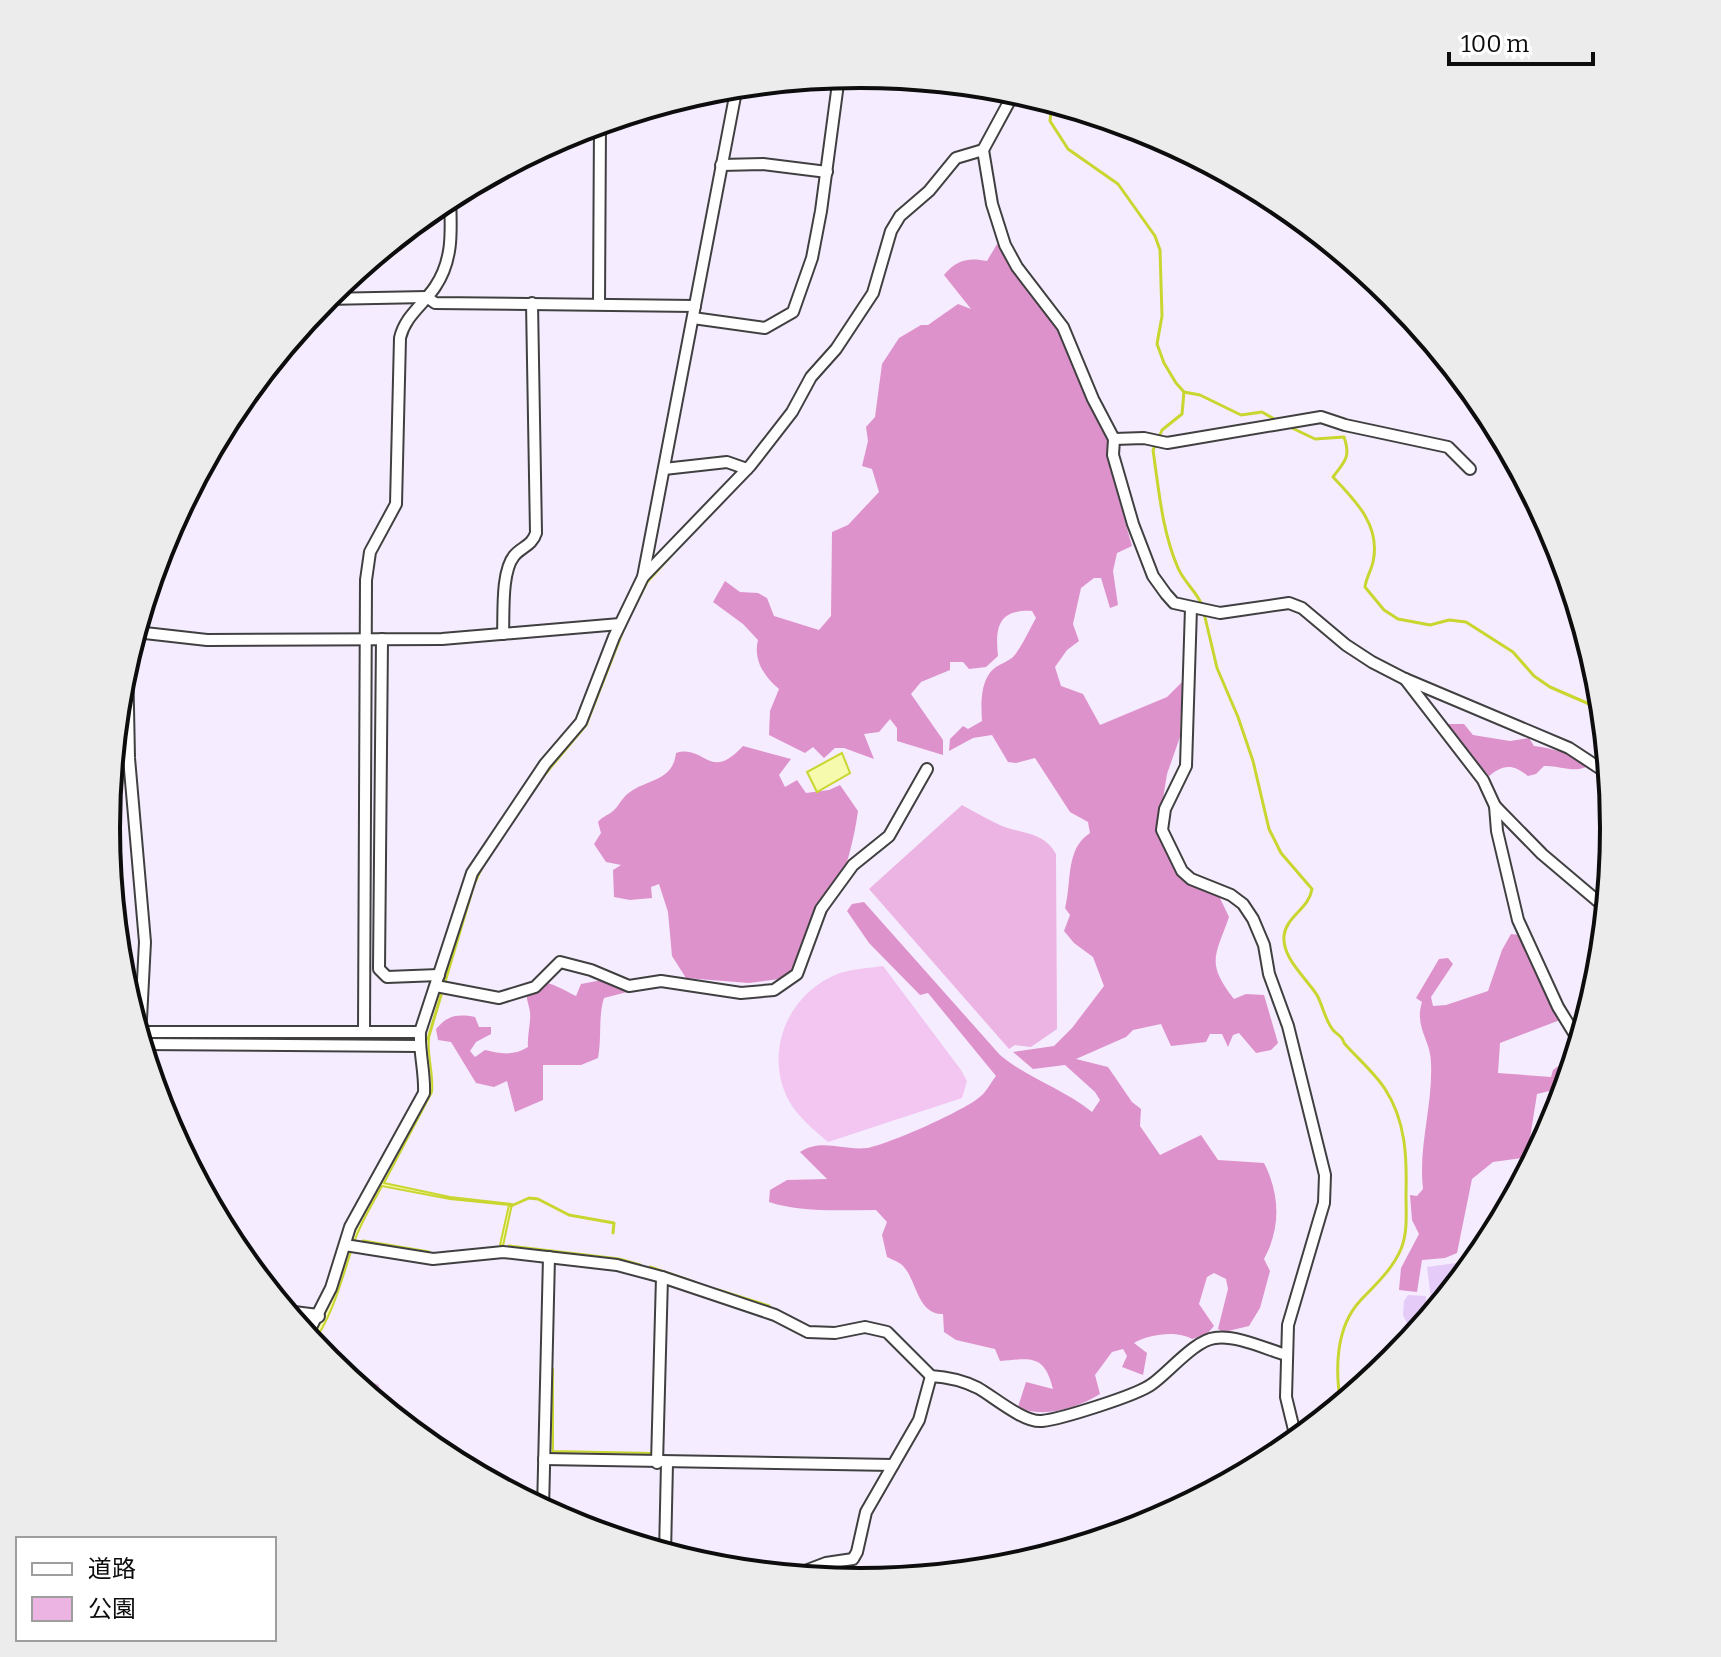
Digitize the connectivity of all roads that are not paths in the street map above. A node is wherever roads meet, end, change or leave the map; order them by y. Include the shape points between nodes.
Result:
1 (837, 89) edge
2 (734, 99) edge
3 (1009, 103) edge
4 (600, 135) edge
5 (983, 150) junction
6 (721, 165) junction
7 (827, 172) junction
8 (450, 212) edge
9 (427, 297) junction
10 (344, 299) edge
11 (532, 303) junction
12 (599, 304) junction
13 (695, 306) junction
14 (693, 318) junction
15 (1114, 439) junction
16 (664, 469) junction
17 (747, 469) junction
18 (1470, 469) dead end
19 (643, 577) junction
20 (1191, 608) junction
21 (620, 624) junction
22 (146, 633) edge
23 (503, 634) junction
24 (366, 639) junction
25 (382, 639) junction
26 (1403, 678) junction
27 (128, 719) edge
28 (1598, 767) edge
29 (927, 769) dead end
30 (1495, 806) junction
31 (1597, 901) edge
32 (438, 981) junction
33 (142, 1005) edge
34 (1573, 1031) edge
35 (364, 1032) junction
36 (420, 1032) junction
37 (149, 1035) edge
38 (152, 1044) edge
39 (420, 1046) junction
40 (345, 1245) junction
41 (549, 1257) junction
42 (662, 1277) junction
43 (302, 1314) edge
44 (318, 1316) junction
45 (312, 1326) edge
46 (1286, 1355) junction
47 (931, 1376) junction
48 (1294, 1428) edge
49 (544, 1459) junction
50 (662, 1463) junction
51 (893, 1465) junction
52 (543, 1498) edge
53 (665, 1543) edge
54 (815, 1567) edge

1 - 7 street
2 - 6 street
3 - 5 street
4 - 12 street
5 - 15 street via 1005,245 1063,327
5 - 17 street via 956,158 900,216 873,293
6 - 7 street
6 - 13 street
7 - 14 street via 812,258 793,312 765,328
8 - 9 street via 449,260
9 - 10 street
9 - 11 street via 435,303
9 - 24 street via 403,325 400,338 396,504 370,552
11 - 12 street
11 - 23 street via 536,533 511,560 506,575
12 - 13 street
13 - 14 street
14 - 16 street
15 - 18 street via 1167,443 1321,417 1448,447
15 - 20 street via 1113,455 1153,576 1174,603
16 - 17 street via 727,462
16 - 19 street
17 - 19 street
19 - 21 street
20 - 26 street via 1220,613 1289,603
20 - 46 street via 1186,766 1165,809 1162,830 1182,871 1231,895 1253,919 1288,1026 1325,1175 1324,1203 1288,1325
21 - 23 street
21 - 32 street via 581,722 545,764 472,873
22 - 24 street via 207,640
23 - 25 street
24 - 25 street
24 - 35 street
25 - 32 street via 379,969 387,977
26 - 28 street via 1569,748
26 - 30 street via 1483,780
27 - 33 street via 145,942
29 - 32 street via 889,836 853,865 821,909 797,974 774,990 741,993 661,981 629,986 560,962 535,987 499,998
30 - 31 street
30 - 34 street via 1518,920
32 - 36 street
35 - 36 street
35 - 37 street
36 - 39 street
38 - 39 street
39 - 40 street via 424,1093
40 - 41 street via 433,1259 503,1252
40 - 44 street
41 - 42 street
41 - 49 street
42 - 47 street via 775,1315 808,1332 822,1335 865,1327 887,1332
42 - 50 street
43 - 44 street
44 - 45 street
46 - 47 street via 1216,1337 1149,1387 1042,1421 963,1382
46 - 48 street via 1286,1397
47 - 51 street via 919,1420
49 - 50 street
49 - 52 street
50 - 51 street
50 - 53 street
51 - 54 street via 866,1512 853,1559

